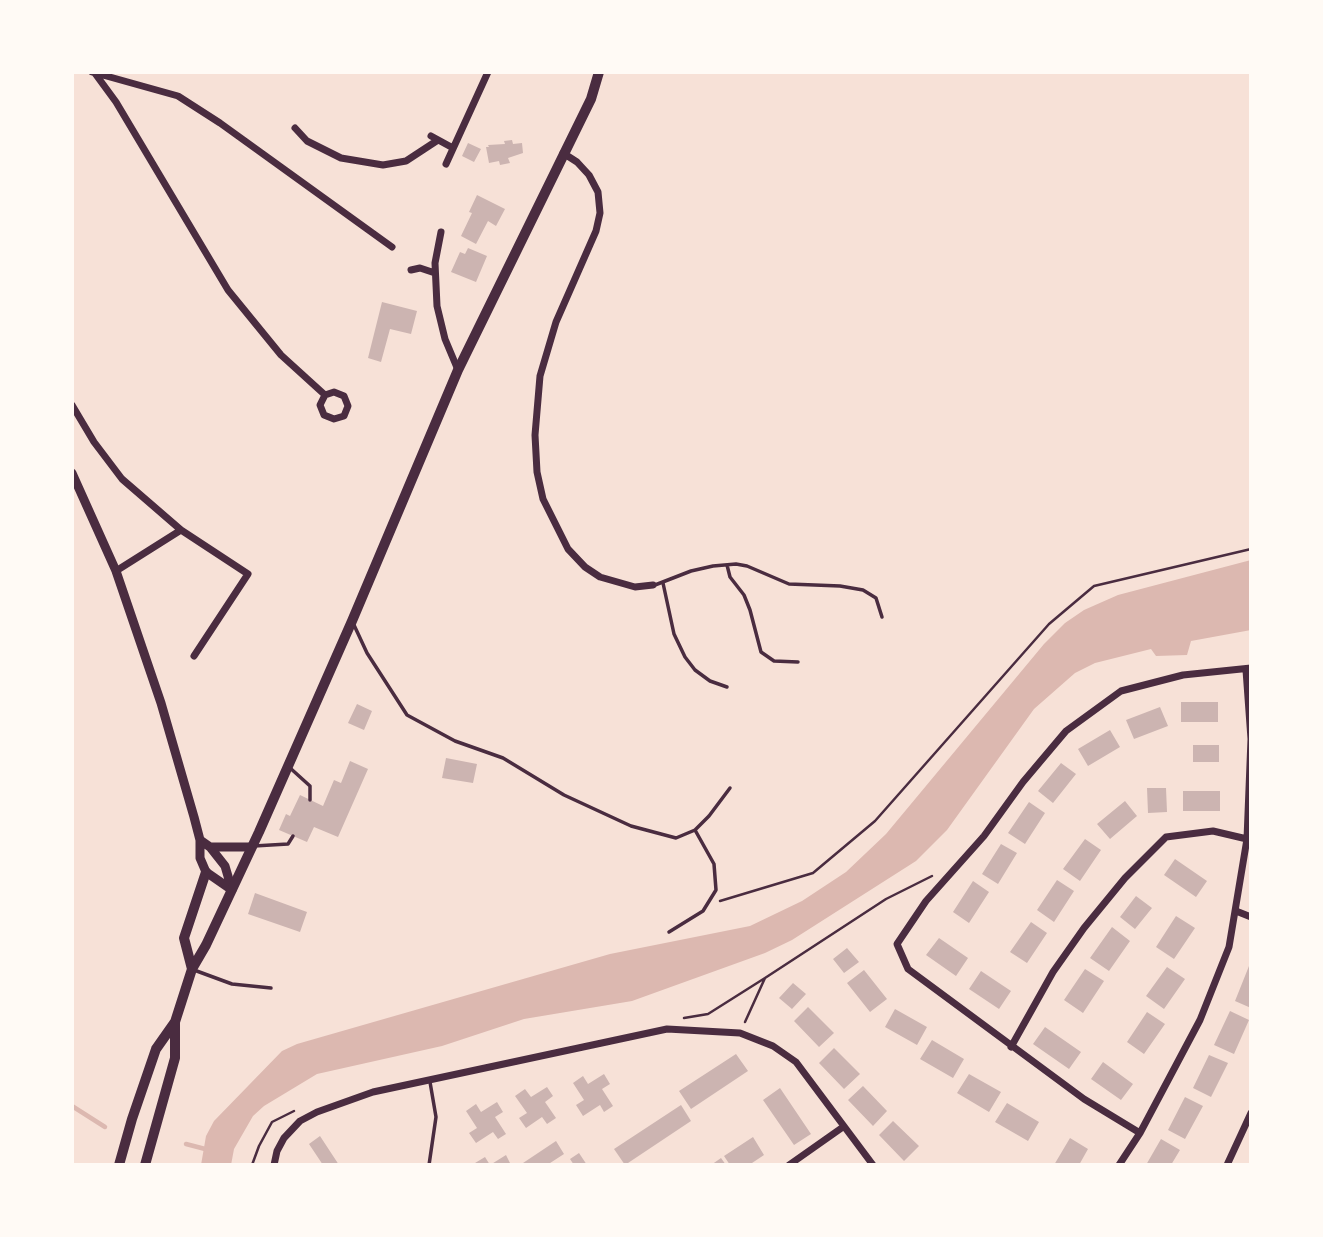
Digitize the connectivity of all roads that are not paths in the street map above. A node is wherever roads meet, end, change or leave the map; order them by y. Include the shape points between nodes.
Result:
1 (92, 72) edge
2 (488, 72) edge
3 (599, 72) edge
4 (295, 128) dead end
5 (453, 148) junction
6 (563, 153) junction
7 (446, 164) dead end
8 (441, 232) dead end
9 (392, 247) dead end
10 (411, 270) dead end
11 (435, 272) junction
12 (458, 370) junction
13 (325, 396) dead end
14 (72, 405) edge
15 (72, 473) edge
16 (181, 530) junction
17 (727, 565) junction
18 (116, 571) junction
19 (663, 583) junction
20 (653, 585) joint
21 (882, 617) dead end
22 (352, 621) junction
23 (194, 656) dead end
24 (798, 662) dead end
25 (1249, 669) edge
26 (727, 687) dead end
27 (287, 765) junction
28 (730, 788) dead end
29 (310, 800) dead end
30 (695, 830) junction
31 (293, 836) dead end
32 (1247, 839) junction
33 (200, 841) junction
34 (252, 846) junction
35 (210, 848) junction
36 (206, 872) junction
37 (232, 890) junction
38 (1236, 911) junction
39 (1251, 917) edge
40 (669, 932) dead end
41 (192, 969) junction
42 (271, 988) dead end
43 (175, 1022) junction
44 (1011, 1048) junction
45 (430, 1080) junction
46 (1251, 1113) edge
47 (843, 1127) junction
48 (1140, 1133) junction
49 (119, 1165) edge
50 (145, 1165) edge
51 (274, 1165) edge
52 (429, 1165) edge
53 (789, 1165) edge
54 (873, 1165) edge
55 (1119, 1165) edge
56 (1227, 1165) edge

1 - 9 street via 178,96
1 - 13 street via 116,102 228,290 281,355
2 - 5 street
3 - 6 main road via 591,99
4 - 5 street via 307,141 341,158 383,165 405,161 434,138
5 - 7 street
6 - 12 main road
6 - 20 street via 589,175 598,191 600,213 556,321 540,376 537,472 543,499 568,549 585,567 600,577 635,587
8 - 11 street
10 - 11 street
11 - 12 street via 440,323
12 - 22 main road
14 - 16 street via 122,480
15 - 18 street
16 - 18 street
16 - 23 street via 248,574
17 - 19 lane via 691,571
17 - 21 lane via 747,566 789,584 863,590 876,598
17 - 24 lane via 750,610 761,652 774,661
18 - 33 street via 161,703
19 - 20 lane
19 - 26 lane via 674,634 685,657 710,681
22 - 27 main road
22 - 30 lane via 407,715 454,741 503,758 564,795 631,826 676,838
25 - 32 street
25 - 44 street via 1183,676 1121,691 1066,732 926,901 897,944 908,970
27 - 29 lane via 310,786
27 - 34 main road
28 - 30 lane
30 - 40 lane via 716,873 716,890 696,916
31 - 34 lane via 288,844
32 - 38 street
32 - 44 street via 1213,831 1166,837 1125,878 1076,939 1052,972
33 - 35 street
33 - 36 street
34 - 35 street
34 - 37 main road
35 - 37 street via 225,866
36 - 37 street
36 - 41 main road via 184,938
37 - 41 main road
38 - 39 street
38 - 48 street via 1229,947 1200,1020
41 - 42 lane via 232,984
41 - 43 main road
43 - 49 main road via 156,1049
43 - 50 main road via 175,1058
44 - 48 street
45 - 47 street via 667,1029 740,1033 774,1046 796,1062
45 - 51 street via 373,1092 300,1121 284,1138
45 - 52 lane via 436,1117
46 - 56 street
47 - 53 street
47 - 54 street
48 - 55 street

